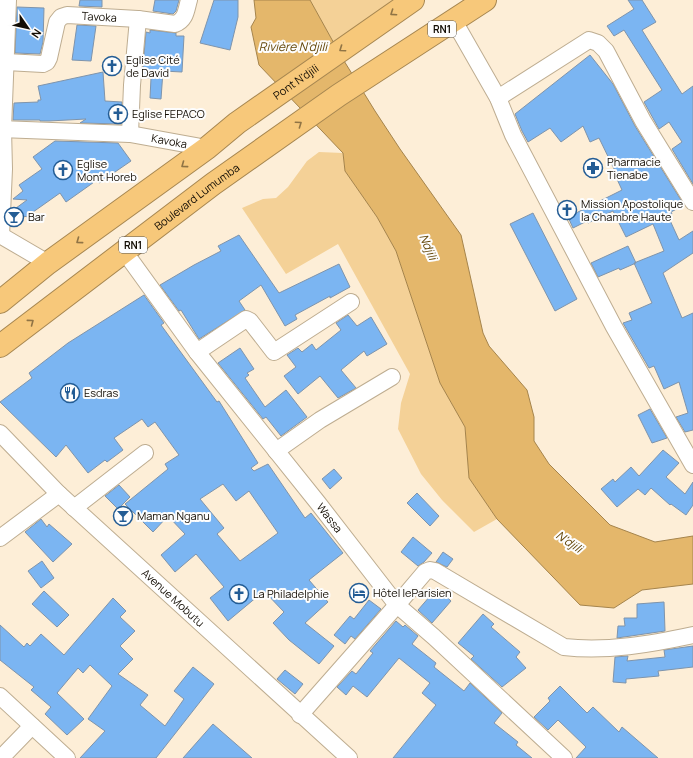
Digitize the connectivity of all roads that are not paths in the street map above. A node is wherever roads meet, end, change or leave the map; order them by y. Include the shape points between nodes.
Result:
1 (8, 0) edge
2 (189, 0) edge
3 (413, 0) edge
4 (485, 0) edge
5 (138, 19) junction
6 (454, 21) junction
7 (6, 62) junction
8 (498, 98) junction
9 (2, 129) edge
10 (130, 134) junction
11 (207, 148) junction
12 (693, 202) edge
13 (1, 235) edge
14 (124, 251) junction
15 (48, 263) junction
16 (0, 302) edge
17 (351, 302) dead end
18 (0, 346) edge
19 (197, 352) junction
20 (392, 377) dead end
21 (0, 433) edge
22 (276, 451) junction
23 (145, 453) dead end
24 (693, 465) edge
25 (59, 494) junction
26 (74, 508) junction
27 (0, 538) edge
28 (397, 605) junction
29 (693, 635) edge
30 (0, 696) edge
31 (300, 715) junction
32 (32, 726) junction
33 (1, 758) edge
34 (67, 758) edge
35 (349, 758) edge
36 (564, 758) edge

1 - 7 street
2 - 5 street, Tavoka via 185,17 181,22 175,24
3 -> 11 highway, Pont N'djili via 237,123
4 - 6 highway, RN1
5 - 7 street, Tavoka via 67,15 57,22 47,62
5 - 10 street
6 - 8 street
14 -> 6 highway, Boulevard Lumumba / RN1 via 339,95
7 - 9 street
8 - 12 street via 589,40 598,43 606,51 643,120
8 - 24 street via 513,135 614,327
9 - 10 street, Kavoka
9 - 13 street via 4,169
10 - 11 street, Kavoka
11 -> 15 highway
13 - 15 street
18 -> 14 highway, Boulevard Lumumba / RN1
14 - 19 street, Wassa
15 - 16 highway
17 - 19 street via 274,352 250,321 243,320
19 - 22 street, Wassa
20 - 22 street via 320,420
21 - 25 street, Avenue Mobutu
22 - 28 street, Wassa
23 - 26 street
25 - 26 street, Avenue Mobutu
25 - 27 street
26 - 31 street, Avenue Mobutu
28 - 29 street via 425,572 430,570 564,648 583,649 652,643
28 - 31 street
28 - 36 street, Wassa
30 - 32 street
31 - 35 street, Avenue Mobutu
32 - 33 street
32 - 34 street

